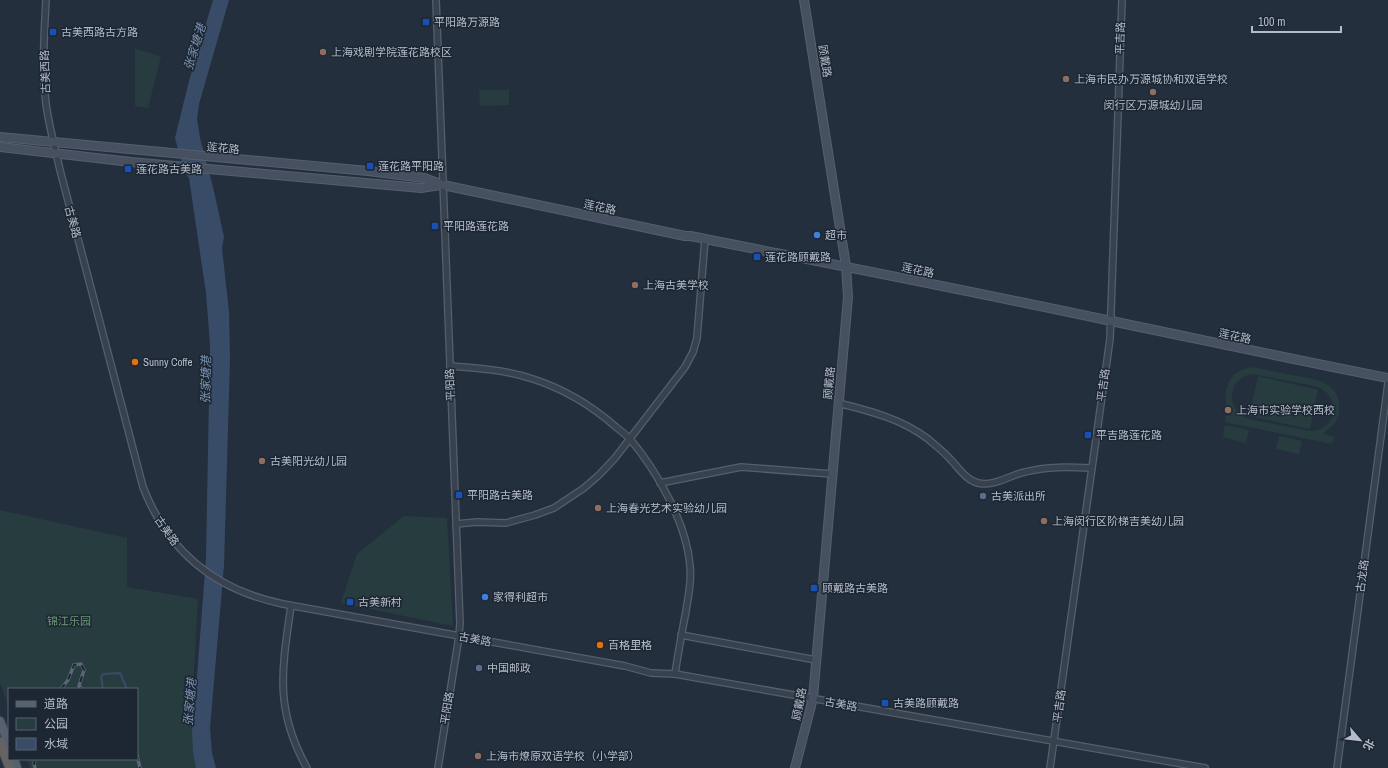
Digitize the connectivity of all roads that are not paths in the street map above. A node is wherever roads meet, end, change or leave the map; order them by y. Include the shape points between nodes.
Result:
1 (46, 0) edge
2 (436, 0) edge
3 (804, 0) edge
4 (1122, 0) edge
5 (0, 137) edge
6 (54, 142) junction
7 (0, 148) edge
8 (56, 154) junction
9 (443, 185) junction
10 (705, 239) junction
11 (846, 266) junction
12 (1111, 321) junction
13 (450, 366) junction
14 (1388, 378) edge
15 (1388, 383) edge
16 (838, 403) junction
17 (629, 439) junction
18 (1092, 468) junction
19 (832, 474) junction
20 (660, 483) junction
21 (456, 524) junction
22 (291, 606) junction
23 (681, 635) junction
24 (459, 636) junction
25 (816, 660) junction
26 (675, 674) junction
27 (813, 698) junction
28 (0, 721) edge
29 (1054, 741) junction
30 (0, 742) edge
31 (8, 742) edge
32 (10, 768) edge
33 (307, 768) edge
34 (438, 768) edge
35 (795, 768) edge
36 (1050, 768) edge
37 (1205, 768) edge
38 (1337, 768) edge

1 - 6 street, 古美西路 via 44,78 46,105
2 - 9 street, 平阳路
3 - 11 main road, 顾戴路
4 - 12 street, 平吉路
5 - 6 main road, 莲花路
6 - 8 street, 古美路
6 - 9 main road, 莲花路 via 368,171 424,178
7 - 8 main road, 莲花路
8 - 9 main road, 莲花路 via 421,188
8 - 22 street, 古美路 via 150,506 169,537 199,567 227,585 254,597
9 - 10 main road, 莲花路
9 - 13 street, 平阳路
10 - 11 main road, 莲花路
10 - 17 street via 697,338 693,352 685,367
11 - 12 main road, 莲花路
11 - 16 main road, 顾戴路 via 848,296
12 - 14 main road, 莲花路
12 - 18 street, 平吉路
13 - 17 street via 490,369 534,379 590,407
13 - 21 street, 平阳路
15 - 38 street, 古龙路
16 - 18 street via 878,413 909,427 944,453 971,480 978,483 994,483 1025,472 1058,467
16 - 19 main road, 顾戴路
17 - 20 street
17 - 21 street via 600,475 554,508 506,523
18 - 29 street, 平吉路
19 - 20 street via 740,467
19 - 25 main road, 顾戴路
20 - 23 street via 681,527 689,554 691,579
21 - 24 street, 平阳路
22 - 24 street, 古美路
22 - 33 street via 283,665 284,701 291,735
23 - 25 street
23 - 26 street
24 - 26 street, 古美路 via 650,673
24 - 34 street, 平阳路
25 - 27 main road, 顾戴路
26 - 27 street, 古美路
27 - 29 street, 古美路
27 - 35 main road, 顾戴路
28 - 31 main road
29 - 36 street, 平吉路
29 - 37 street, 古美路
30 - 32 highway

